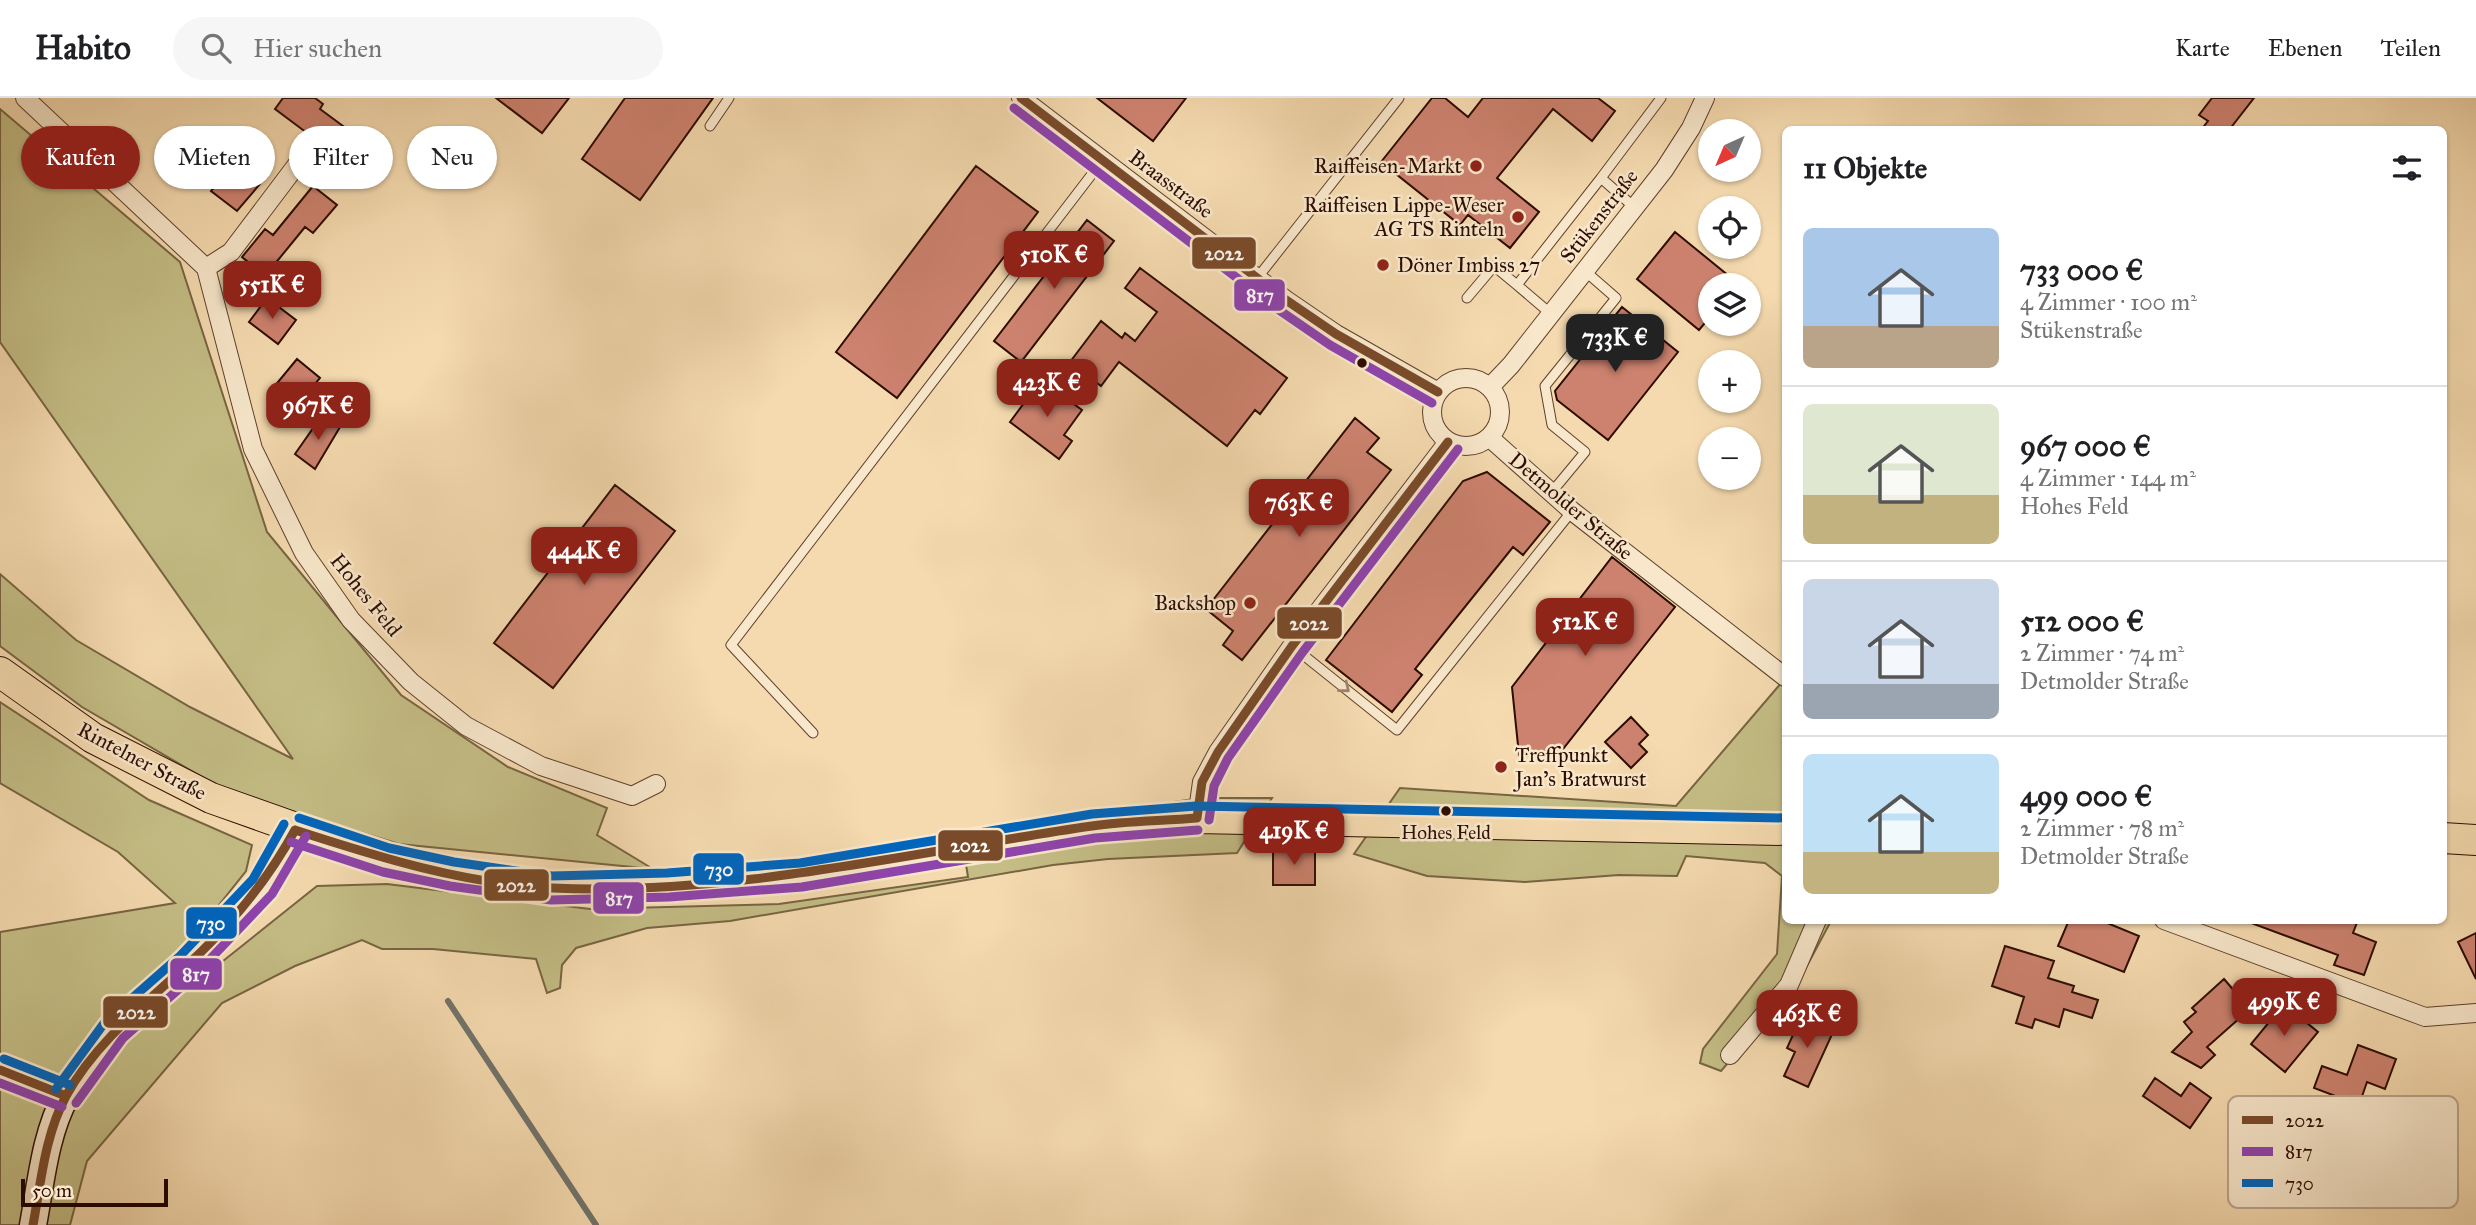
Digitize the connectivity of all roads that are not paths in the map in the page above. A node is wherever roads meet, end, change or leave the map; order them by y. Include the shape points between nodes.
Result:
1 (24, 98) edge
2 (729, 98) edge
3 (1021, 98) edge
4 (1399, 98) edge
5 (1661, 98) edge
6 (1705, 98) edge
7 (710, 126) dead end
8 (1102, 161) junction
9 (289, 175) edge
10 (1601, 178) junction
11 (1634, 207) junction
12 (205, 268) junction
13 (1585, 271) junction
14 (1258, 277) junction
15 (1517, 285) junction
16 (1466, 298) dead end
17 (1551, 314) junction
18 (1490, 387) junction
19 (1438, 392) junction
20 (1490, 438) junction
21 (1448, 442) junction
22 (1550, 494) junction
23 (1572, 511) junction
24 (1292, 646) junction
25 (0, 673) edge
26 (1782, 675) edge
27 (813, 733) dead end
28 (656, 784) dead end
29 (1196, 818) junction
30 (295, 830) junction
31 (1782, 830) edge
32 (2447, 838) edge
33 (2476, 840) edge
34 (1815, 924) edge
35 (2175, 924) edge
36 (2476, 1013) edge
37 (1730, 1055) dead end
38 (0, 1070) edge
39 (66, 1096) junction
40 (33, 1225) edge

1 - 12 street
2 - 7 lane
3 - 8 street, Braasstraße
4 - 14 lane
5 - 10 lane
6 - 11 street, Stükenstraße via 1691,128
8 - 14 street, Braasstraße
8 - 27 lane via 731,645
9 - 12 street via 231,252
10 - 11 lane
10 - 15 lane
11 - 13 street, Stükenstraße
12 - 28 street, Hohes Feld via 254,449 304,553 351,620 411,682 466,726 541,766 632,796
13 - 17 street, Stükenstraße
13 - 22 lane via 1616,298 1545,386 1552,425 1585,453
14 - 19 street, Braasstraße via 1336,334
15 - 16 lane via 1494,266
15 - 17 lane
17 - 18 street, Stükenstraße
18 - 19 street via 1457,379
18 - 20 street via 1500,418
19 - 21 street via 1431,414
20 - 21 street via 1470,447
20 - 22 street, Detmolder Straße
21 - 24 street
22 - 23 street, Detmolder Straße
24 -> 23 lane via 1397,730
23 - 26 street, Detmolder Straße
24 - 29 street via 1218,752 1202,782
25 - 30 main road, Rintelner Straße via 93,738 211,798
29 - 30 main road via 1094,826 801,875 551,888 386,860
29 - 31 main road
30 - 39 main road via 263,886 187,966 114,1030
32 - 33 main road
34 - 37 street via 1789,985
35 - 36 street via 2426,1017
38 - 39 street
39 - 40 main road via 52,1132

